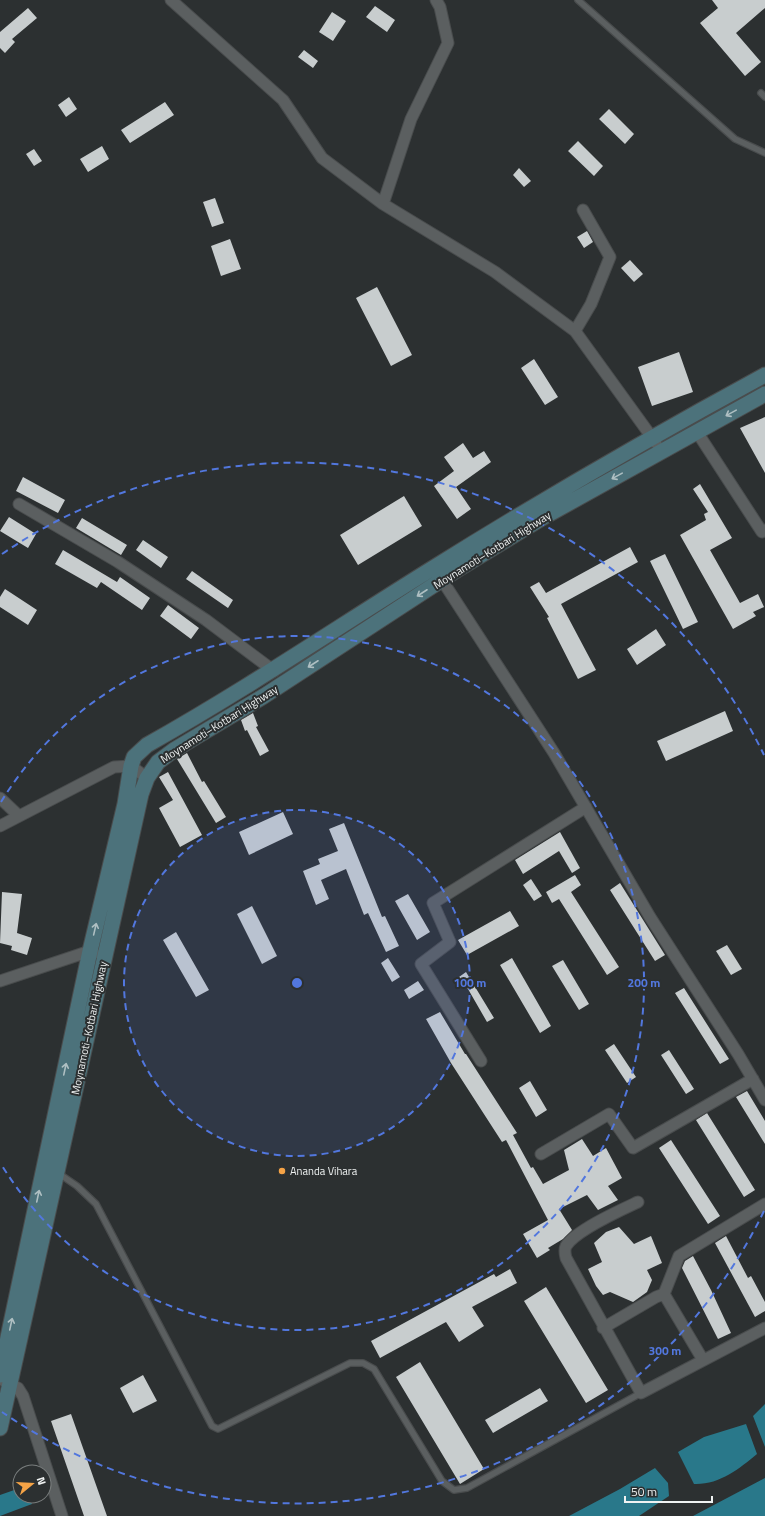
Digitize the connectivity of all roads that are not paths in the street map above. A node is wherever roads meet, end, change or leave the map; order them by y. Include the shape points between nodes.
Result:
1 (171, 0) edge
2 (436, 0) edge
3 (578, 0) edge
4 (765, 154) edge
5 (383, 204) junction
6 (583, 210) dead end
7 (575, 331) junction
8 (765, 375) edge
9 (765, 394) edge
10 (697, 432) junction
11 (652, 437) junction
12 (661, 452) junction
13 (19, 504) dead end
14 (764, 533) edge
15 (442, 580) junction
16 (274, 671) junction
17 (131, 766) junction
18 (147, 778) junction
19 (0, 798) edge
20 (586, 807) junction
21 (19, 816) junction
22 (0, 826) edge
23 (90, 951) junction
24 (104, 958) junction
25 (0, 980) edge
26 (480, 1061) dead end
27 (752, 1079) junction
28 (765, 1100) edge
29 (542, 1154) dead end
30 (50, 1172) junction
31 (638, 1202) dead end
32 (765, 1204) edge
33 (664, 1294) junction
34 (603, 1328) junction
35 (765, 1328) edge
36 (703, 1360) junction
37 (3, 1379) edge
38 (641, 1393) junction
39 (0, 1428) edge
40 (62, 1516) edge

1 - 5 street via 282,100 322,158
2 - 5 street via 448,43 411,119
3 - 4 lane via 735,139
5 - 7 street via 495,272
6 - 7 street via 610,257 591,304
7 - 11 street
8 - 11 main road, Moynamoti–Kotbari Highway
9 -> 10 main road, Moynamoti–Kotbari Highway
10 - 12 main road, Moynamoti–Kotbari Highway
10 - 14 street
11 - 12 street
11 - 16 main road, Moynamoti–Kotbari Highway via 433,568
12 -> 15 main road, Moynamoti–Kotbari Highway via 542,518
13 - 16 street via 118,562 206,620
15 -> 18 main road, Moynamoti–Kotbari Highway via 264,696 174,750 158,762
15 - 20 street
16 - 17 main road, Moynamoti–Kotbari Highway via 147,745 134,757
17 - 18 street
17 - 21 street via 114,767
23 -> 17 main road, Moynamoti–Kotbari Highway via 125,804
18 - 24 main road, Moynamoti–Kotbari Highway via 141,794
19 - 21 street
20 - 26 street via 432,903 450,942 421,964
20 - 27 street via 650,917
21 - 22 street
23 - 24 street
23 - 25 street
30 -> 23 main road, Moynamoti–Kotbari Highway
24 - 30 main road, Moynamoti–Kotbari Highway
27 - 28 street
27 - 29 street via 633,1148 609,1114
30 - 37 main road, Moynamoti–Kotbari Highway
30 - 38 lane via 77,1186 96,1204 212,1426 218,1429 350,1363 363,1363 374,1369 442,1481 454,1490 467,1488
31 - 34 street via 579,1234 564,1250
32 - 33 street via 679,1256
33 - 34 street
33 - 36 street
34 - 38 street
35 - 36 street
36 - 38 street
37 - 39 main road, Moynamoti–Kotbari Highway
37 - 40 street via 18,1388 23,1396

